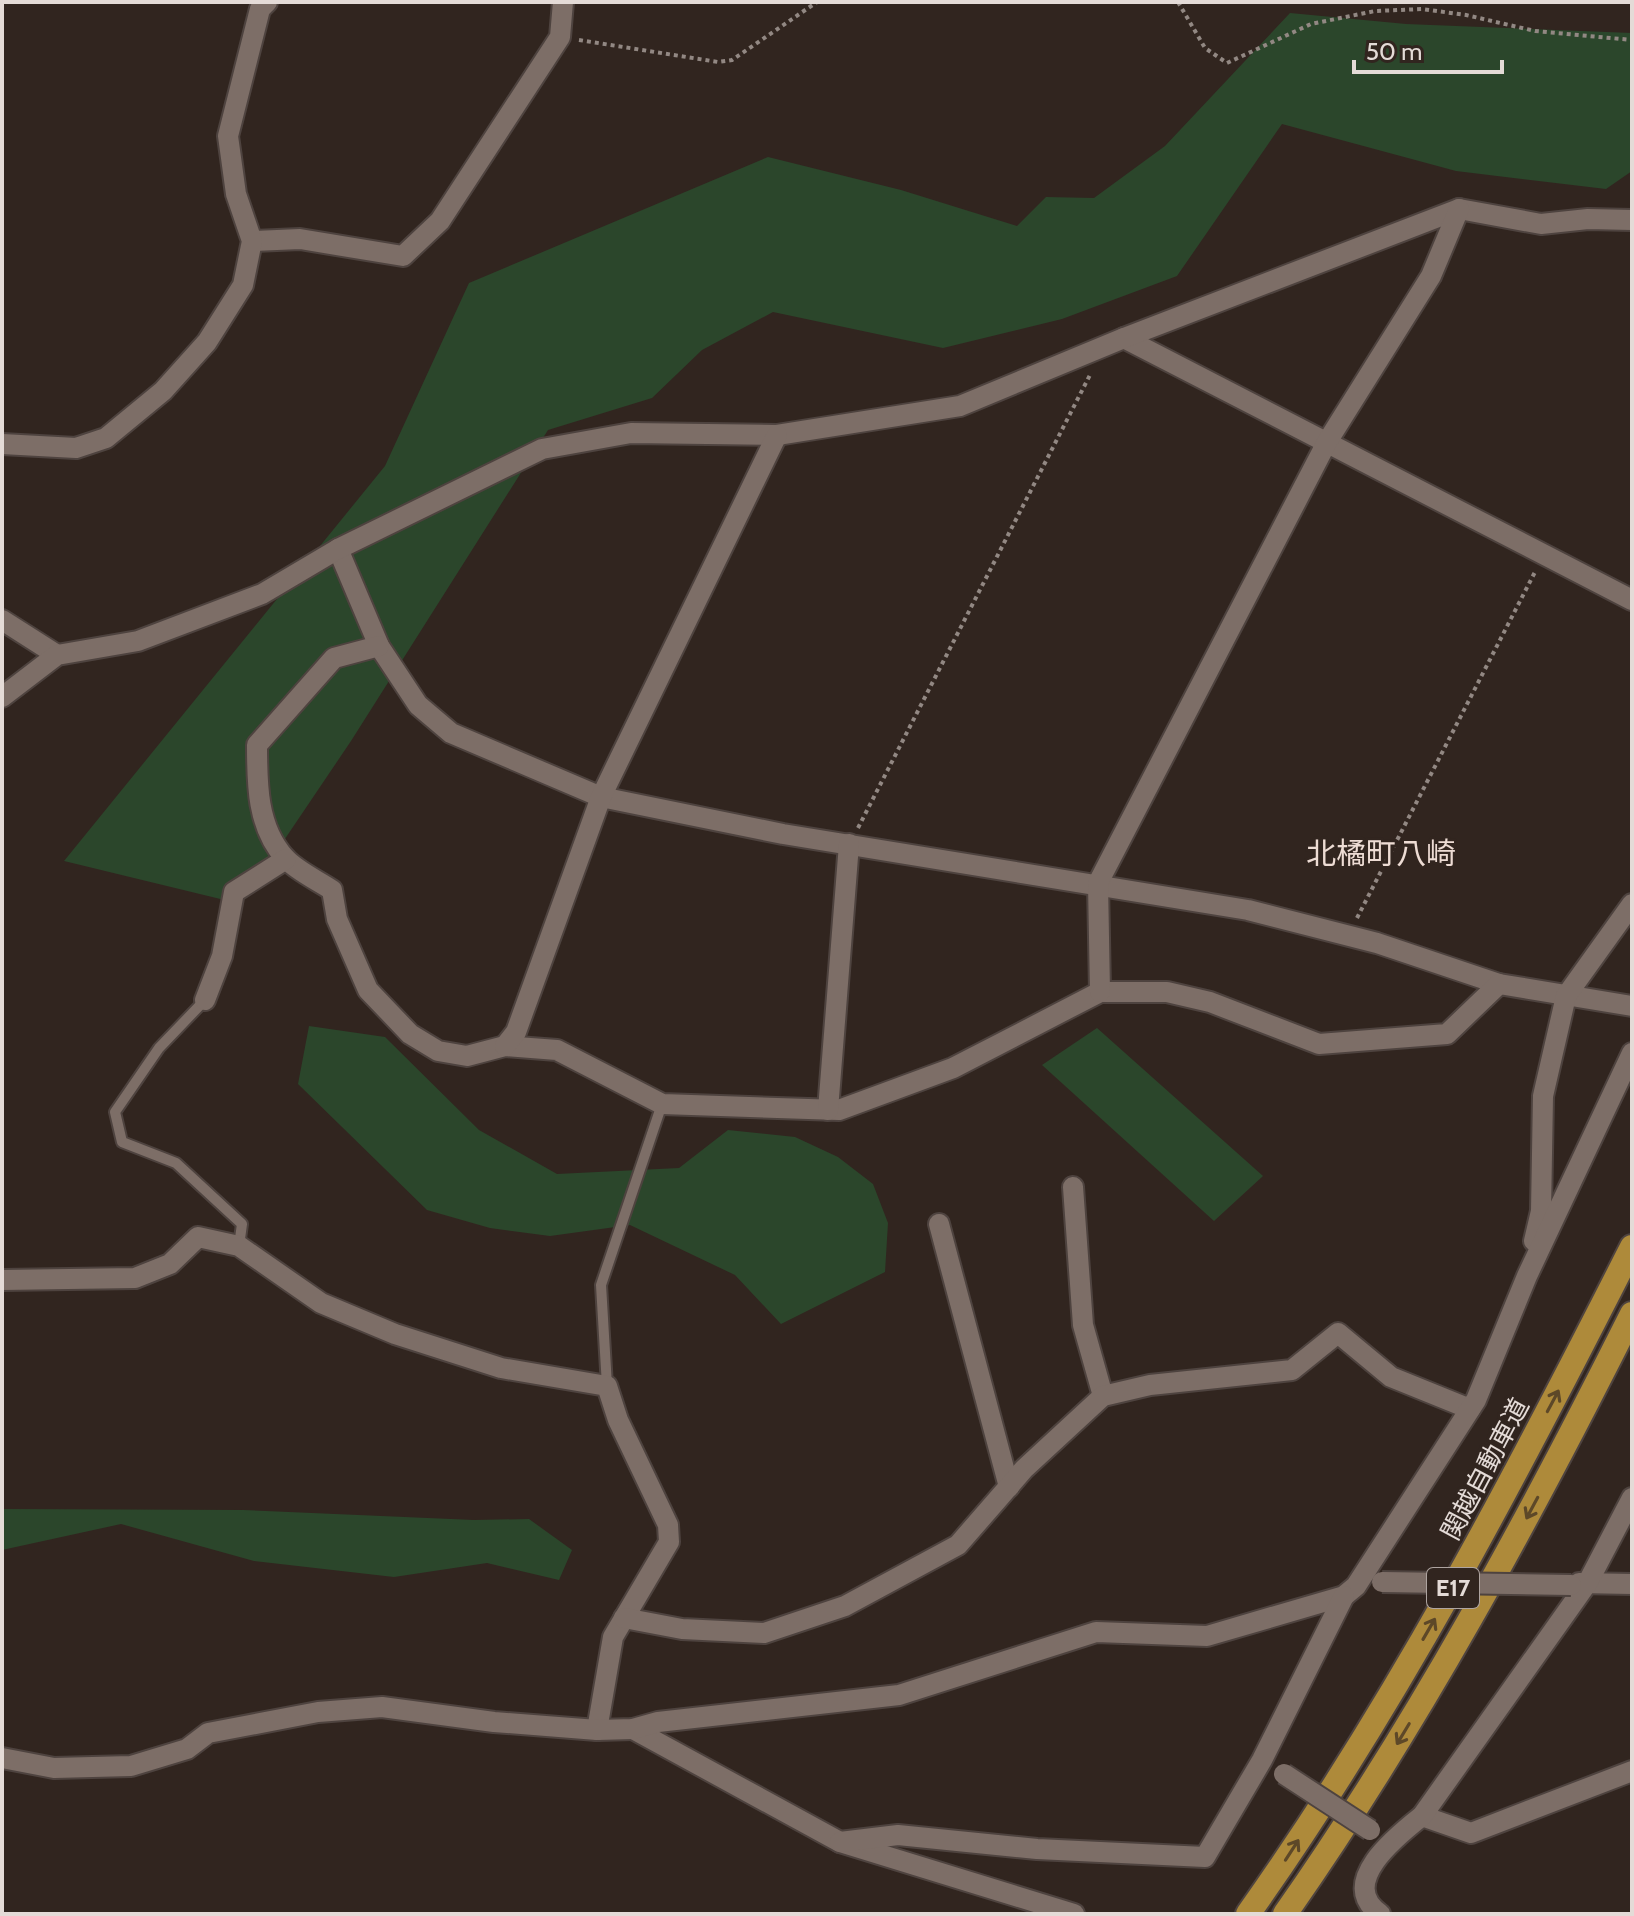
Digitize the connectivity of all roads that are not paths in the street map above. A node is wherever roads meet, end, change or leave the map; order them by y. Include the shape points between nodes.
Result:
1 (563, 2) edge
2 (258, 4) edge
3 (1459, 209) junction
4 (1632, 220) edge
5 (252, 241) junction
6 (1115, 342) junction
7 (777, 435) junction
8 (1327, 442) junction
9 (2, 444) edge
10 (338, 549) junction
11 (1632, 600) edge
12 (2, 620) edge
13 (379, 646) junction
14 (57, 655) junction
15 (2, 697) edge
16 (601, 797) junction
17 (849, 844) junction
18 (286, 859) junction
19 (1098, 883) junction
20 (1632, 904) edge
21 (1499, 984) junction
22 (1100, 992) junction
23 (1566, 996) junction
24 (205, 1000) joint
25 (1632, 1006) edge
26 (505, 1046) junction
27 (1632, 1053) edge
28 (662, 1104) junction
29 (828, 1110) junction
30 (1073, 1187) dead end
31 (939, 1224) dead end
32 (239, 1246) junction
33 (1632, 1247) edge
34 (1527, 1276) junction
35 (2, 1280) edge
36 (1632, 1314) edge
37 (607, 1386) junction
38 (1103, 1396) junction
39 (1470, 1409) junction
40 (1009, 1487) junction
41 (1632, 1498) edge
42 (1579, 1583) junction
43 (1632, 1584) edge
44 (1350, 1591) junction
45 (624, 1618) junction
46 (633, 1729) junction
47 (597, 1730) junction
48 (2, 1758) edge
49 (1262, 1760) junction
50 (1632, 1771) edge
51 (1422, 1816) junction
52 (840, 1842) junction
53 (1389, 1843) junction
54 (1074, 1914) edge
55 (1248, 1914) edge
56 (1285, 1914) edge
57 (1380, 1914) edge

1 - 5 street via 560,37 440,221 403,256 300,239
2 - 5 street via 228,136 236,194
3 - 4 street via 1541,224
3 - 6 street
3 - 8 street via 1431,276
5 - 9 street via 243,285 207,342 163,391 106,438 76,448
6 - 7 street via 960,406
6 - 8 street
7 - 10 street via 631,433 542,449
7 - 16 street
8 - 11 street
8 - 19 street
10 - 13 street
10 - 14 street via 262,594 187,623 138,641
12 - 14 street
13 - 16 street via 418,705 451,733
13 - 18 street via 334,658 257,745 265,825
14 - 15 street
16 - 17 street
16 - 26 street via 516,1032
17 - 19 street
17 - 29 street
18 - 24 street via 234,892 222,956
18 - 26 street via 332,890 337,919 368,990 410,1034 438,1051 467,1056
19 - 21 street via 1248,910
19 - 22 street
20 - 23 street
21 - 22 street via 1447,1034 1319,1044 1210,1002 1167,992
21 - 23 street
22 - 29 street via 953,1068
23 - 25 street
23 - 34 street via 1543,1096 1541,1211
24 - 32 lane via 159,1048 115,1112 122,1142 176,1163 242,1224
26 - 28 street via 557,1050
27 - 34 street
28 - 29 street
28 - 37 lane via 601,1285
30 - 38 street via 1083,1325
31 - 40 street
32 - 35 street via 198,1237 170,1264 135,1278
32 - 37 street via 321,1303 395,1334 501,1368
55 -> 33 highway, 関越自動車道 / E17 via 1413,1659
34 - 39 street
36 -> 56 highway, E17 via 1438,1677
37 - 45 street via 668,1525 669,1542
38 - 39 street via 1150,1385 1292,1370 1338,1333 1391,1377
38 - 40 street
39 - 44 street
40 - 45 street via 958,1545 845,1606 764,1633 682,1629
41 - 42 street
42 - 43 street
42 - 44 street, bridge via 1382,1582
42 - 51 street
44 - 46 street via 1207,1636 1096,1632 899,1695
44 - 49 street
45 - 47 street via 613,1637
46 - 47 street
46 - 52 street
47 - 48 street via 382,1707 318,1712 208,1733 187,1749 131,1766 54,1768
49 - 52 street via 1205,1857 1037,1849 898,1835
49 - 53 street, bridge
50 - 51 street via 1471,1833
51 - 53 street
52 - 54 street
53 - 57 street via 1368,1871 1364,1887

